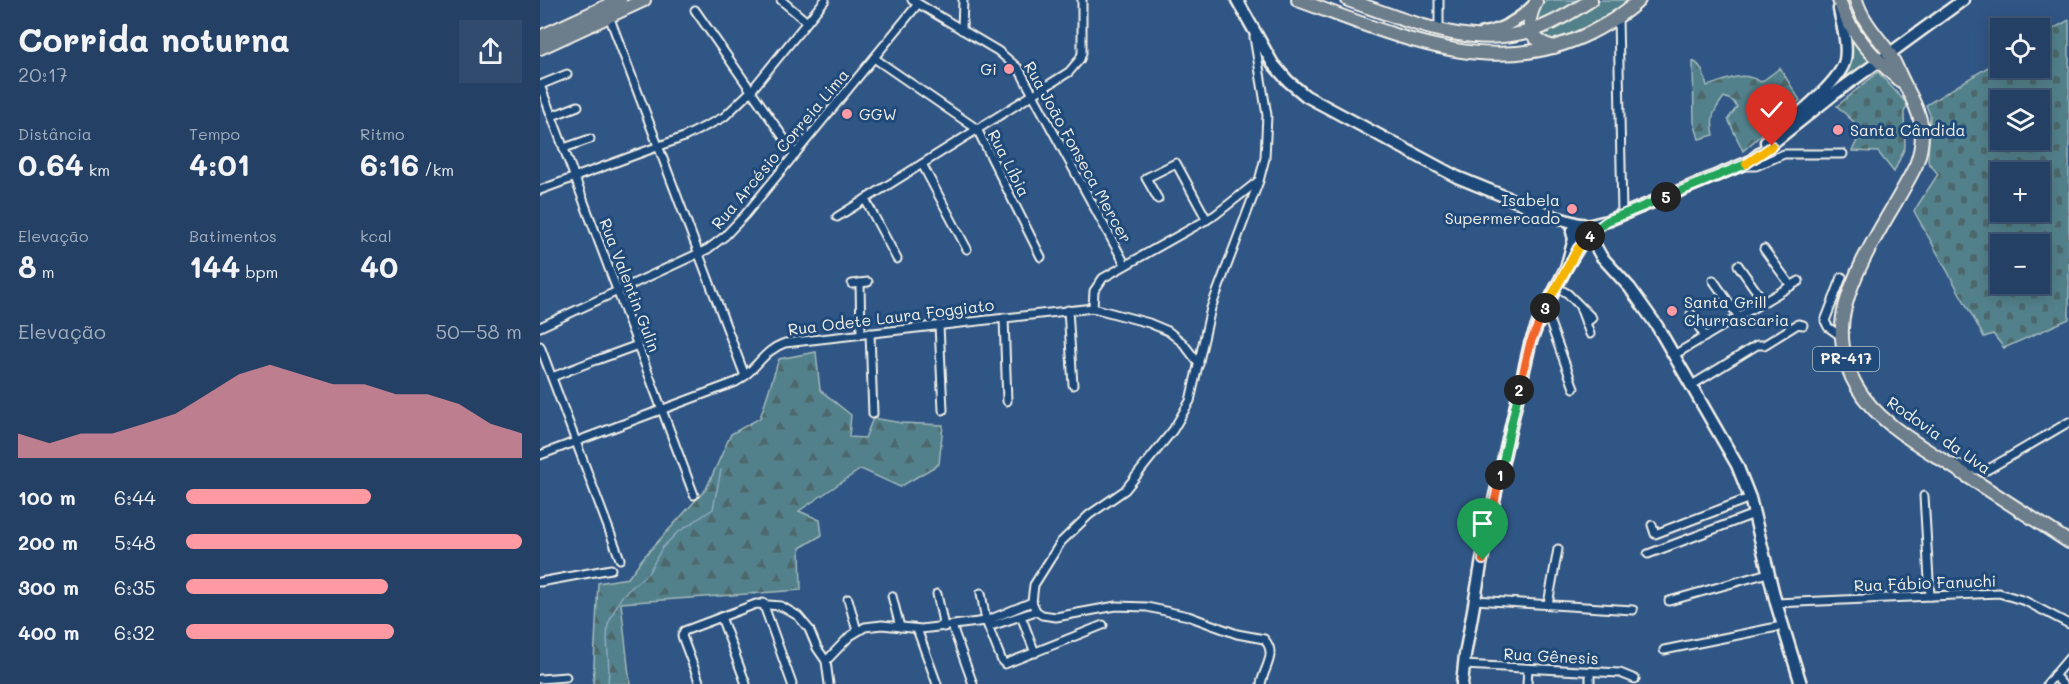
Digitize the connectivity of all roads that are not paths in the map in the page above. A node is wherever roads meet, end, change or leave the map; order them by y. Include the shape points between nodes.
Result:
1 (620, 0) edge
2 (781, 0) edge
3 (825, 0) edge
4 (963, 0) edge
5 (1082, 0) edge
6 (1237, 0) edge
7 (1299, 0) edge
8 (1348, 0) edge
9 (1439, 0) edge
10 (1591, 0) edge
11 (1639, 0) edge
12 (1838, 0) edge
13 (1856, 0) edge
14 (1962, 0) edge
15 (644, 1) edge
16 (1537, 1) edge
17 (915, 2) edge
18 (604, 8) edge
19 (695, 10) dead end
20 (1618, 17) junction
21 (807, 22) junction
22 (962, 30) junction
23 (1253, 30) junction
24 (1439, 31) junction
25 (1531, 31) junction
26 (1465, 35) junction
27 (540, 37) edge
28 (1554, 47) junction
29 (540, 48) edge
30 (1884, 54) junction
31 (874, 58) junction
32 (567, 74) dead end
33 (540, 85) edge
34 (751, 91) junction
35 (1034, 94) junction
36 (578, 106) dead end
37 (1805, 107) junction
38 (552, 116) junction
39 (978, 129) junction
40 (1785, 135) junction
41 (590, 139) dead end
42 (658, 146) junction
43 (564, 148) junction
44 (795, 153) junction
45 (1843, 154) dead end
46 (922, 164) junction
47 (1743, 166) junction
48 (1718, 175) junction
49 (575, 177) junction
50 (1259, 181) junction
51 (540, 190) edge
52 (865, 199) junction
53 (1158, 199) dead end
54 (1622, 215) junction
55 (837, 217) dead end
56 (1207, 220) junction
57 (1582, 234) junction
58 (967, 249) dead end
59 (1764, 249) dead end
60 (699, 254) junction
61 (1041, 256) dead end
62 (897, 259) dead end
63 (1125, 264) junction
64 (1738, 264) dead end
65 (1842, 277) dead end
66 (1713, 280) dead end
67 (1799, 281) dead end
68 (860, 283) dead end
69 (1791, 286) junction
70 (1556, 287) junction
71 (618, 292) junction
72 (1764, 302) junction
73 (1093, 308) junction
74 (1545, 309) junction
75 (1068, 310) junction
76 (1691, 314) dead end
77 (1739, 317) junction
78 (1004, 318) junction
79 (939, 325) junction
80 (1803, 325) dead end
81 (540, 327) edge
82 (870, 333) junction
83 (861, 334) junction
84 (1590, 334) dead end
85 (1705, 337) junction
86 (1842, 338) junction
87 (638, 345) junction
88 (540, 346) edge
89 (1674, 355) junction
90 (1199, 364) junction
91 (745, 376) junction
92 (552, 377) junction
93 (1073, 385) dead end
94 (1692, 385) junction
95 (1574, 388) dead end
96 (1007, 401) dead end
97 (662, 410) junction
98 (942, 410) dead end
99 (873, 414) dead end
100 (2069, 422) edge
101 (576, 442) junction
102 (540, 455) edge
103 (1940, 458) junction
104 (694, 495) dead end
105 (1924, 496) dead end
106 (1750, 498) junction
107 (1754, 514) junction
108 (1652, 525) dead end
109 (2069, 542) edge
110 (1558, 549) dead end
111 (1648, 554) dead end
112 (620, 559) dead end
113 (611, 569) dead end
114 (1768, 573) junction
115 (540, 582) edge
116 (981, 593) dead end
117 (936, 594) dead end
118 (892, 596) dead end
119 (1930, 596) junction
120 (848, 599) dead end
121 (1475, 600) junction
122 (1669, 601) dead end
123 (1032, 602) junction
124 (763, 603) junction
125 (1776, 603) junction
126 (1548, 604) junction
127 (1012, 610) junction
128 (1633, 610) dead end
129 (1036, 611) junction
130 (721, 617) junction
131 (1014, 618) junction
132 (987, 621) junction
133 (1023, 621) dead end
134 (2069, 624) edge
135 (1103, 625) dead end
136 (948, 626) junction
137 (1782, 626) junction
138 (900, 627) junction
139 (917, 629) junction
140 (857, 631) junction
141 (1664, 650) dead end
142 (1035, 653) junction
143 (2069, 658) edge
144 (826, 661) junction
145 (1463, 665) junction
146 (1528, 669) junction
147 (1590, 672) junction
148 (2054, 675) junction
149 (566, 676) dead end
150 (540, 680) edge
151 (1635, 680) dead end
152 (700, 684) edge
153 (746, 684) edge
154 (792, 684) edge
155 (828, 684) edge
156 (936, 684) edge
157 (974, 684) edge
158 (1261, 684) edge
159 (1462, 684) edge
160 (1527, 684) edge
161 (1590, 684) edge
162 (1801, 684) edge
163 (2047, 684) edge
164 (2062, 684) edge

1 - 18 highway
2 - 21 street
3 - 21 street
4 - 22 street
5 - 35 street via 1080,59 1069,72
6 - 23 main road
7 - 28 highway via 1408,39 1463,52 1510,55
8 - 24 highway
9 - 24 street
10 - 25 highway
11 - 20 highway
12 - 30 highway via 1850,24
12 - 37 main road via 1845,62 1833,82
13 - 30 highway
14 - 30 main road
15 - 18 highway
16 - 25 highway via 1529,17
16 - 26 main road via 1503,27
17 - 22 street, Rua João Fonseca Mercer
17 - 31 street, Rua Arcésio Correia Lima
18 - 27 highway
18 - 29 highway
18 - 42 street
19 - 34 street
20 - 28 highway
20 - 54 street
21 - 34 street
22 - 35 street, Rua João Fonseca Mercer via 1014,63
23 - 50 street via 1267,115 1267,147
23 - 57 main road via 1279,73 1306,96 1439,169 1555,218
24 - 26 highway
25 - 26 highway
25 - 28 highway via 1539,41
30 - 40 main road
30 - 86 highway, Rodovia da Uva / PR-417 via 1920,114 1919,157 1851,286
31 - 39 street, Rua Líbia
31 - 44 street, Rua Arcésio Correia Lima
32 - 33 street
33 - 38 street, Rua Valentin Gulin
34 - 42 street via 716,123
34 - 44 street
35 - 39 street
35 - 63 street, Rua João Fonseca Mercer
36 - 38 street
37 - 40 main road via 1788,125
37 - 48 main road via 1758,149
38 - 43 street, Rua Valentin Gulin
39 - 46 street
39 - 61 street, Rua Líbia
40 - 47 main road
41 - 43 street
42 - 49 street
42 - 60 street
43 - 49 street, Rua Valentin Gulin
44 - 60 street, Rua Arcésio Correia Lima via 735,226
45 - 47 street via 1784,154 1756,166
46 - 52 street
46 - 58 street
47 - 48 main road
48 - 54 main road
49 - 51 street
49 - 71 street, Rua Valentin Gulin
50 - 56 street
50 - 90 street via 1217,289
52 - 55 street
52 - 62 street
53 - 56 street via 1146,178 1176,163
54 - 57 main road
56 - 63 street
57 - 70 main road
57 - 89 main road via 1636,296
59 - 69 street
60 - 71 street, Rua Arcésio Correia Lima
60 - 91 street
63 - 73 street via 1096,286
64 - 72 street
65 - 86 street via 1825,321
66 - 77 street
67 - 69 street
68 - 83 street
69 - 72 street
70 - 74 main road
70 - 84 street via 1592,318 1586,323
71 - 81 street, Rua Arcésio Correia Lima
71 - 87 street, Rua Valentin Gulin
72 - 77 street
73 - 75 street, Rua Odete Laura Foggiato
73 - 90 street, Rua Odete Laura Foggiato via 1149,322 1168,331
74 - 95 street
74 - 121 main road via 1528,355
75 - 78 street, Rua Odete Laura Foggiato
75 - 93 street
76 - 85 street
77 - 85 street
78 - 79 street, Rua Odete Laura Foggiato
78 - 96 street
79 - 82 street, Rua Odete Laura Foggiato
79 - 98 street
80 - 94 street via 1797,324 1764,345 1757,345
82 - 83 street, Rua Odete Laura Foggiato
82 - 99 street
83 - 91 street, Rua Odete Laura Foggiato via 776,345
85 - 89 street
86 - 103 highway, Rodovia da Uva / PR-417 via 1851,376 1870,405
87 - 92 street
87 - 97 street, Rua Valentin Gulin
88 - 92 street
89 - 94 main road
90 - 123 street via 1190,401 1173,430 1125,490 1089,514 1061,542 1034,585
91 - 97 street, Rua Odete Laura Foggiato
92 - 101 street
94 - 106 main road via 1737,465
97 - 101 street, Rua Odete Laura Foggiato
97 - 104 street, Rua Valentin Gulin
100 - 103 street via 1987,470
101 - 102 street, Rua Odete Laura Foggiato
101 - 112 street
103 - 109 highway, Rodovia da Uva / PR-417
105 - 119 street
106 - 107 main road
106 - 108 street via 1655,534
107 - 111 street
107 - 114 main road
110 - 126 street
113 - 115 street
114 - 122 street
114 - 125 main road
116 - 132 street
117 - 136 street
118 - 138 street
119 - 125 street, Rua Fábio Fanuchi
119 - 134 street, Rua Fábio Fanuchi via 2007,594
120 - 140 street
121 - 126 street
121 - 145 main road
123 - 127 street
123 - 129 street
124 - 130 street
124 - 144 street via 781,606 798,616
124 - 154 street
125 - 137 main road
126 - 128 street
127 - 131 street
127 - 132 street
129 - 131 street
129 - 158 street via 1056,617 1135,605 1263,639 1271,652
130 - 152 street via 683,633
130 - 153 street
131 - 132 street via 994,625
132 - 136 street
132 - 142 street via 1003,663
133 - 142 street
135 - 142 street
136 - 139 street
136 - 157 street
137 - 141 street
137 - 162 main road
138 - 139 street
138 - 140 street via 874,625
139 - 156 street
140 - 144 street
143 - 148 street
144 - 155 street
145 - 146 street, Rua Gênesis
145 - 159 main road
146 - 147 street, Rua Gênesis
146 - 160 street
147 - 151 street, Rua Gênesis via 1620,674
147 - 161 street
148 - 163 street
148 - 164 street
149 - 150 street

